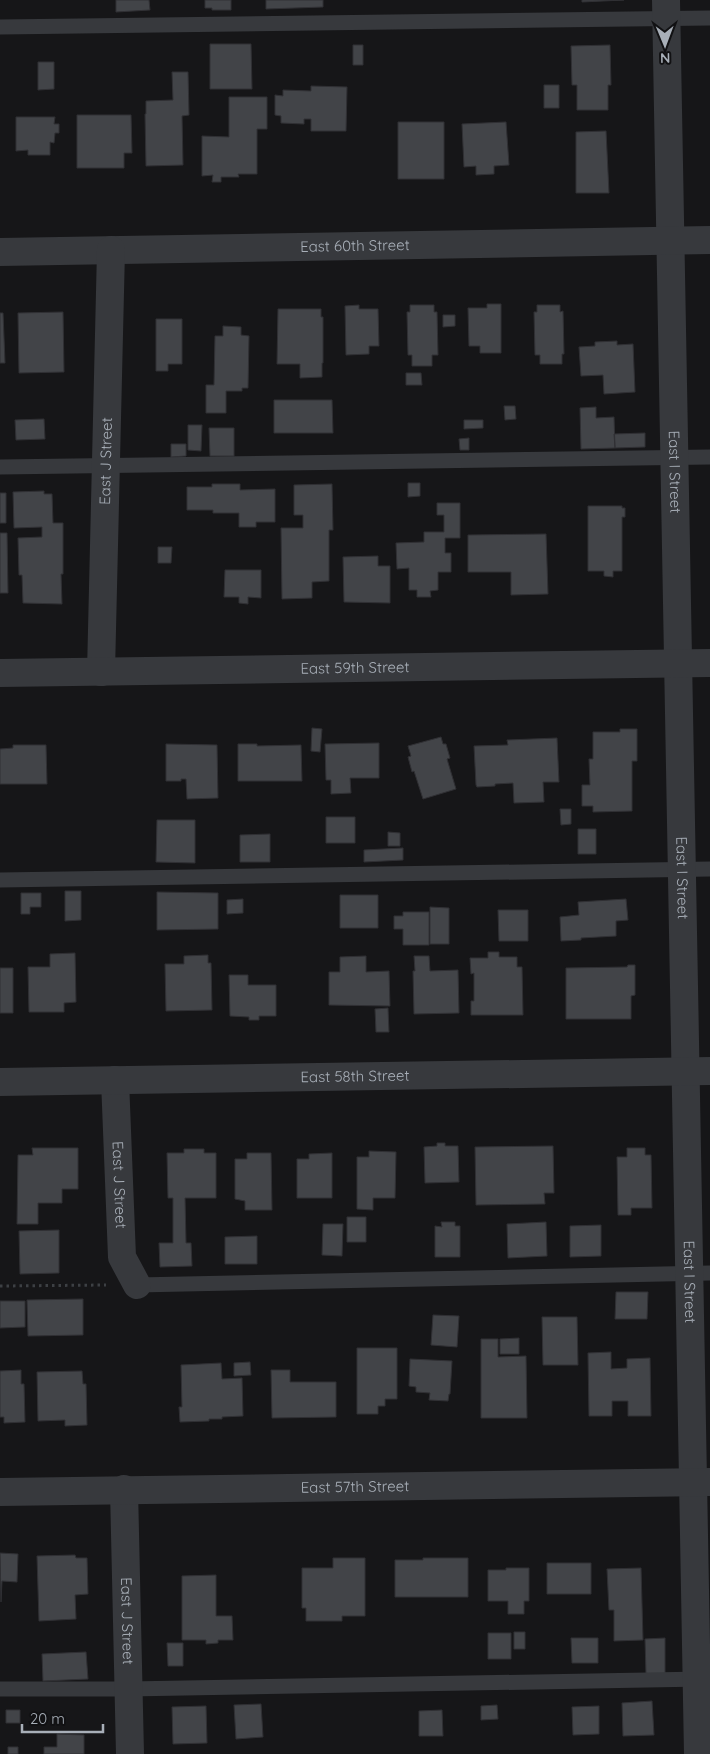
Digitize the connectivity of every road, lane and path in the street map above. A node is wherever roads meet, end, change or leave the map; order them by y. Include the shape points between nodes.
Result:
1 (666, 9) edge
2 (710, 18) edge
3 (0, 27) edge
4 (671, 240) junction
5 (710, 240) edge
6 (111, 250) junction
7 (0, 252) edge
8 (710, 457) edge
9 (675, 458) junction
10 (106, 466) junction
11 (0, 467) edge
12 (679, 663) junction
13 (710, 663) edge
14 (101, 672) junction
15 (0, 673) edge
16 (710, 869) edge
17 (682, 870) junction
18 (0, 880) edge
19 (697, 1072) edge
20 (115, 1080) junction
21 (0, 1082) edge
22 (699, 1274) edge
23 (137, 1285) junction
24 (0, 1286) edge
25 (701, 1482) edge
26 (124, 1490) junction
27 (0, 1492) edge
28 (703, 1679) edge
29 (128, 1689) junction
30 (0, 1690) edge
31 (130, 1754) edge
32 (698, 1754) edge

1 - 2 lane
1 - 3 lane
1 - 4 street, East I Street
4 - 5 street, East 60th Street
4 - 6 street, East 60th Street
4 - 9 street, East I Street
6 - 7 street, East 60th Street
6 - 10 street, East J Street
8 - 9 lane
9 - 10 lane
9 - 12 street, East I Street
10 - 11 lane
10 - 14 street, East J Street
12 - 13 street, East 59th Street
12 - 14 street, East 59th Street
12 - 17 street, East I Street
14 - 15 street, East 59th Street
16 - 17 lane
17 - 18 lane
17 - 19 street, East I Street
19 - 20 street, East 58th Street
19 - 22 street, East I Street
20 - 21 street, East 58th Street
20 - 23 street, East J Street via 122,1257
22 - 23 lane
22 - 25 street, East I Street
23 - 24 path
25 - 26 street, East 57th Street
25 - 28 street, East I Street
26 - 27 street, East 57th Street
26 - 29 street, East J Street
28 - 29 lane
28 - 32 street, East I Street
29 - 30 lane
29 - 31 street, East J Street

